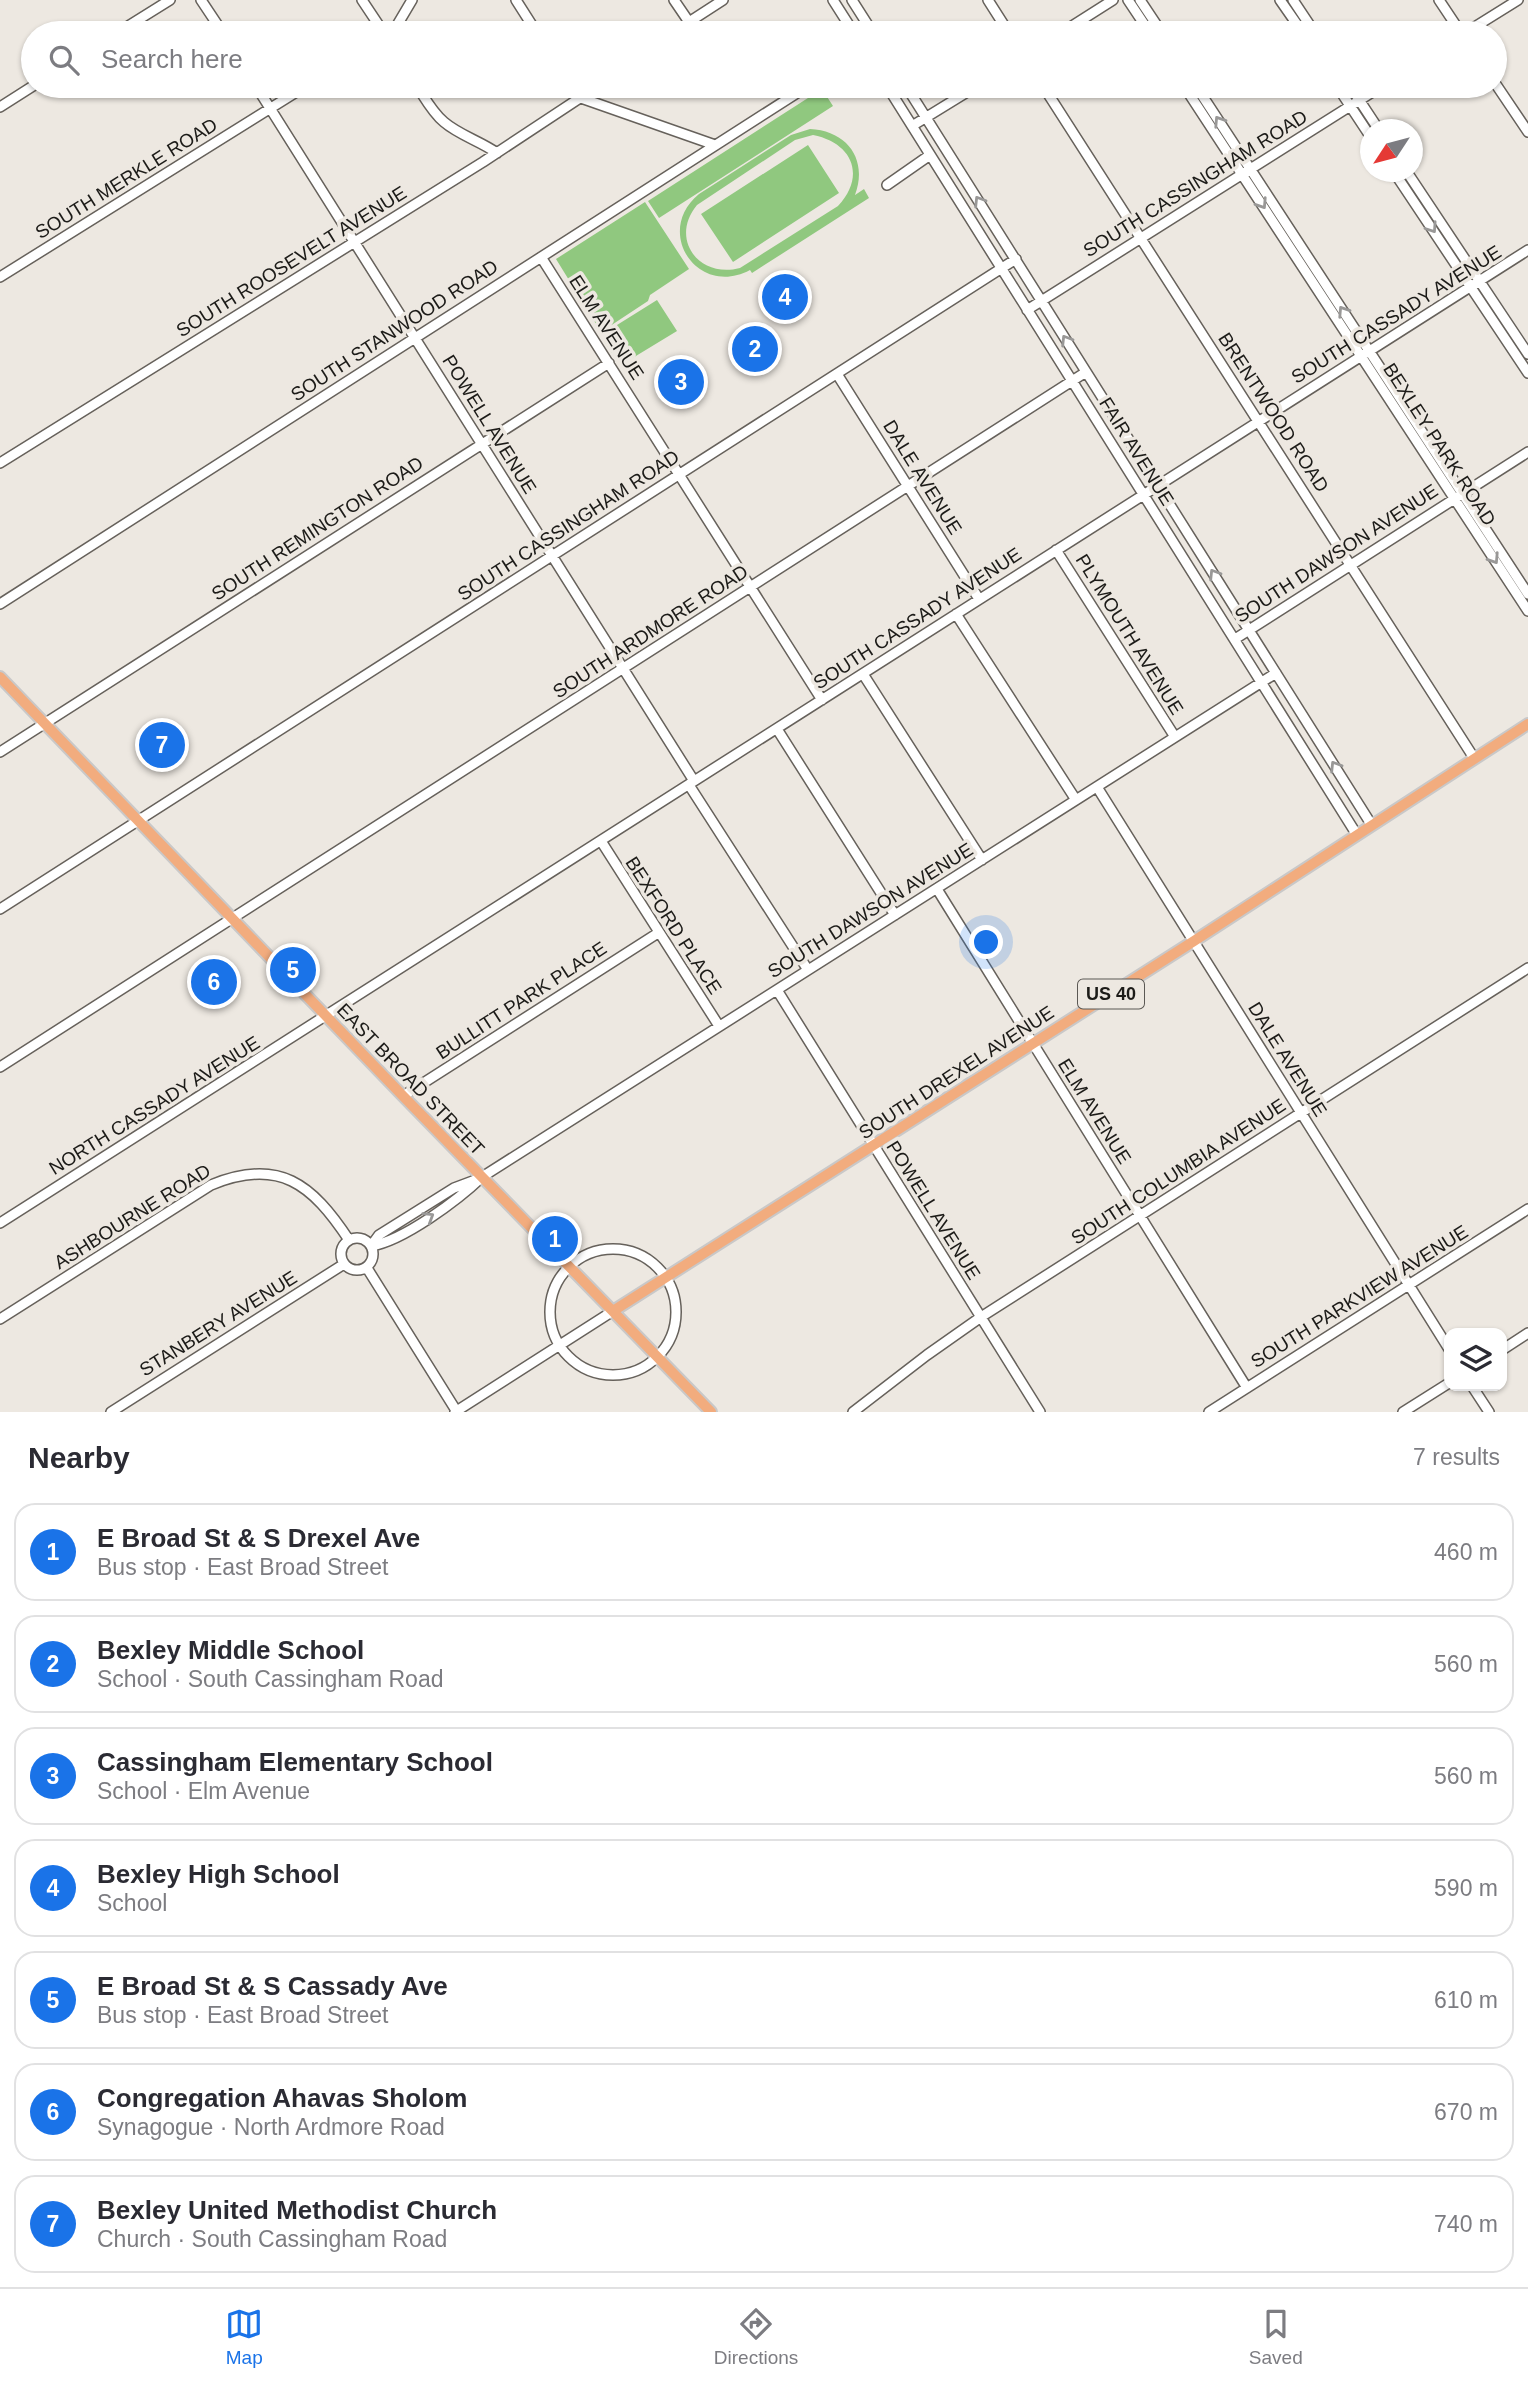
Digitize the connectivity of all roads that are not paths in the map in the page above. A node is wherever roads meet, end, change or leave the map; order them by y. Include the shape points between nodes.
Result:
1 (170, 0) edge
2 (201, 0) edge
3 (362, 0) edge
4 (412, 0) edge
5 (516, 0) edge
6 (674, 0) edge
7 (723, 0) edge
8 (833, 0) edge
9 (852, 0) edge
10 (988, 0) edge
11 (1114, 0) edge
12 (1128, 0) edge
13 (1140, 0) edge
14 (1280, 0) edge
15 (1293, 0) edge
16 (1439, 0) edge
17 (1518, 0) edge
18 (136, 21) edge
19 (215, 21) edge
20 (377, 21) edge
21 (400, 21) edge
22 (529, 21) edge
23 (688, 21) edge
24 (691, 21) edge
25 (846, 21) edge
26 (865, 21) edge
27 (1001, 21) edge
28 (1080, 21) edge
29 (1142, 21) edge
30 (1154, 21) edge
31 (1295, 21) edge
32 (1307, 21) edge
33 (1454, 21) edge
34 (1483, 21) edge
35 (21, 94) edge
36 (264, 98) edge
37 (287, 98) edge
38 (426, 98) edge
39 (581, 98) joint
40 (789, 98) edge
41 (894, 98) edge
42 (914, 98) edge
43 (957, 98) edge
44 (1051, 98) edge
45 (1193, 98) edge
46 (1203, 98) edge
47 (1350, 98) edge
48 (1354, 98) edge
49 (1363, 98) edge
50 (1505, 98) edge
51 (1355, 103) junction
52 (0, 107) edge
53 (271, 108) junction
54 (926, 117) junction
55 (1362, 119) edge
56 (1369, 119) edge
57 (912, 126) junction
58 (1528, 132) edge
59 (715, 145) junction
60 (497, 153) junction
61 (930, 155) junction
62 (1246, 172) junction
63 (1401, 182) edge
64 (1414, 182) edge
65 (887, 185) dead end
66 (1141, 239) junction
67 (355, 242) junction
68 (1528, 250) edge
69 (541, 257) junction
70 (1016, 259) junction
71 (1001, 268) junction
72 (0, 277) edge
73 (1480, 281) junction
74 (1471, 286) junction
75 (1042, 301) junction
76 (1027, 310) junction
77 (415, 338) junction
78 (1365, 354) junction
79 (1528, 354) edge
80 (609, 363) junction
81 (1086, 372) junction
82 (1528, 373) edge
83 (837, 374) junction
84 (1072, 381) junction
85 (1258, 421) junction
86 (482, 444) junction
87 (1528, 452) edge
88 (0, 463) edge
89 (680, 475) junction
90 (1157, 485) junction
91 (908, 486) junction
92 (1143, 494) junction
93 (1459, 496) junction
94 (1056, 550) junction
95 (552, 557) junction
96 (1350, 564) junction
97 (751, 587) junction
98 (1528, 594) edge
99 (979, 599) junction
100 (0, 604) edge
101 (1528, 611) edge
102 (956, 614) junction
103 (1249, 630) junction
104 (1235, 639) junction
105 (623, 669) junction
106 (1276, 673) junction
107 (863, 674) junction
108 (0, 677) edge
109 (1262, 682) junction
110 (822, 700) junction
111 (44, 723) junction
112 (1528, 724) edge
113 (777, 729) junction
114 (1175, 737) junction
115 (0, 752) edge
116 (1474, 758) junction
117 (692, 783) junction
118 (1097, 787) junction
119 (1076, 800) junction
120 (139, 821) junction
121 (1371, 824) junction
122 (1357, 835) junction
123 (601, 841) junction
124 (982, 860) junction
125 (937, 889) junction
126 (0, 909) edge
127 (895, 915) junction
128 (232, 919) junction
129 (659, 933) junction
130 (1194, 941) junction
131 (1528, 968) edge
132 (808, 970) junction
133 (776, 990) junction
134 (326, 1017) junction
135 (719, 1027) junction
136 (1033, 1044) junction
137 (0, 1067) edge
138 (403, 1096) junction
139 (1301, 1113) junction
140 (873, 1145) junction
141 (482, 1177) junction
142 (1528, 1209) edge
143 (1140, 1216) junction
144 (0, 1223) edge
145 (349, 1240) junction
146 (371, 1246) junction
147 (344, 1264) junction
148 (569, 1267) junction
149 (367, 1268) junction
150 (666, 1277) junction
151 (1408, 1285) junction
152 (613, 1311) junction
153 (981, 1317) junction
154 (0, 1319) edge
155 (1528, 1333) edge
156 (1444, 1341) edge
157 (559, 1345) junction
158 (1507, 1347) edge
159 (657, 1358) junction
160 (1444, 1386) edge
161 (1247, 1388) junction
162 (1475, 1391) edge
163 (111, 1412) edge
164 (456, 1412) edge
165 (711, 1412) edge
166 (853, 1412) edge
167 (1040, 1412) edge
168 (1209, 1412) edge
169 (1403, 1412) edge
170 (1489, 1412) edge

1 - 18 street
2 - 19 street
3 - 20 street
4 - 21 street
5 - 22 street
6 - 23 street
7 - 24 street
8 - 25 street
9 - 26 street
10 - 27 street
11 - 28 street
12 - 29 street
13 - 30 street
14 - 31 street
15 - 32 street
16 - 33 street
17 - 34 street
35 - 52 street
36 - 53 street, POWELL AVENUE
37 - 53 street, SOUTH MERKLE ROAD
38 - 60 street via 443,121
39 - 59 street
39 - 60 street, SOUTH ROOSEVELT AVENUE
40 - 59 street, SOUTH STANWOOD ROAD
41 - 57 street, FAIR AVENUE
42 - 54 street, FAIR AVENUE
43 - 54 street
44 - 66 street, BRENTWOOD ROAD
45 - 62 street, BEXLEY PARK ROAD
62 -> 46 street, BEXLEY PARK ROAD
47 - 51 street
48 - 51 street
49 - 51 street, SOUTH CASSINGHAM ROAD
50 - 58 street
51 - 55 street
51 - 56 street
51 - 62 street, SOUTH CASSINGHAM ROAD
53 - 67 street, POWELL AVENUE
53 - 72 street, SOUTH MERKLE ROAD
54 - 57 street
70 -> 54 street, FAIR AVENUE
57 - 61 street, FAIR AVENUE
59 - 69 street, SOUTH STANWOOD ROAD
60 - 67 street, SOUTH ROOSEVELT AVENUE
61 - 65 street
61 - 71 street, FAIR AVENUE
62 - 66 street, SOUTH CASSINGHAM ROAD
62 - 78 street, BEXLEY PARK ROAD
63 -> 74 street
64 - 73 street
66 - 75 street, SOUTH CASSINGHAM ROAD
66 - 85 street, BRENTWOOD ROAD
67 - 77 street, POWELL AVENUE
67 - 88 street, SOUTH ROOSEVELT AVENUE
68 - 73 street, SOUTH CASSADY AVENUE
69 - 77 street, SOUTH STANWOOD ROAD
69 - 80 street, ELM AVENUE
70 - 71 street, SOUTH CASSINGHAM ROAD
70 - 75 street, FAIR AVENUE
71 - 76 street, FAIR AVENUE
71 - 83 street, SOUTH CASSINGHAM ROAD
73 - 74 street, SOUTH CASSADY AVENUE
73 - 79 street
74 - 78 street, SOUTH CASSADY AVENUE
74 - 82 street
75 - 76 street, SOUTH CASSINGHAM ROAD
81 -> 75 street, FAIR AVENUE
76 - 84 street, FAIR AVENUE
77 - 86 street, POWELL AVENUE
77 - 100 street, SOUTH STANWOOD ROAD
78 - 85 street, SOUTH CASSADY AVENUE
78 - 93 street, BEXLEY PARK ROAD
80 - 86 street, SOUTH REMINGTON ROAD
80 - 89 street, ELM AVENUE
81 - 84 street, SOUTH ARDMORE ROAD
81 - 90 street, FAIR AVENUE
83 - 89 street, SOUTH CASSINGHAM ROAD
83 - 91 street, DALE AVENUE
84 - 91 street, SOUTH ARDMORE ROAD
84 - 92 street, FAIR AVENUE
85 - 90 street, SOUTH CASSADY AVENUE
85 - 96 street, BRENTWOOD ROAD
86 - 95 street, POWELL AVENUE
86 - 111 street, SOUTH REMINGTON ROAD
87 - 93 street, SOUTH DAWSON AVENUE
89 - 95 street, SOUTH CASSINGHAM ROAD
89 - 97 street, ELM AVENUE
90 - 92 street, SOUTH CASSADY AVENUE
103 -> 90 street, FAIR AVENUE
91 - 97 street, SOUTH ARDMORE ROAD
91 - 99 street, DALE AVENUE
92 - 94 street, SOUTH CASSADY AVENUE
92 - 104 street, FAIR AVENUE
93 - 96 street, SOUTH DAWSON AVENUE
93 - 98 street, BEXLEY PARK ROAD
93 -> 101 street, BEXLEY PARK ROAD
94 - 99 street, SOUTH CASSADY AVENUE
94 - 114 street, PLYMOUTH AVENUE
95 - 105 street, POWELL AVENUE
95 - 120 street, SOUTH CASSINGHAM ROAD
96 - 103 street, SOUTH DAWSON AVENUE
96 - 116 street, BRENTWOOD ROAD
97 - 105 street, SOUTH ARDMORE ROAD
97 - 110 street, ELM AVENUE
99 - 102 street, SOUTH CASSADY AVENUE
102 - 107 street, SOUTH CASSADY AVENUE
102 - 119 street
103 - 104 street, SOUTH DAWSON AVENUE
103 - 106 street, FAIR AVENUE
104 - 109 street, FAIR AVENUE
105 - 117 street, POWELL AVENUE
105 - 128 street, SOUTH ARDMORE ROAD
106 - 109 street, SOUTH DAWSON AVENUE
121 -> 106 street, FAIR AVENUE
107 - 110 street, SOUTH CASSADY AVENUE
107 - 124 street
108 - 111 main road, EAST BROAD STREET
109 - 114 street, SOUTH DAWSON AVENUE
109 - 122 street, FAIR AVENUE
110 - 113 street, SOUTH CASSADY AVENUE
111 - 115 street, SOUTH REMINGTON ROAD
111 - 120 main road, EAST BROAD STREET
112 - 116 main road, SOUTH DREXEL AVENUE / US 40
113 - 117 street, SOUTH CASSADY AVENUE
113 - 127 street
114 - 118 street, SOUTH DAWSON AVENUE
116 - 121 main road, SOUTH DREXEL AVENUE / US 40
117 - 123 street, SOUTH CASSADY AVENUE
117 - 132 street, POWELL AVENUE
118 - 119 street, SOUTH DAWSON AVENUE
118 - 130 street, DALE AVENUE
119 - 124 street, SOUTH DAWSON AVENUE
120 - 126 street, SOUTH CASSINGHAM ROAD
120 - 128 main road, EAST BROAD STREET
121 - 122 main road, SOUTH DREXEL AVENUE / US 40
122 - 130 main road, SOUTH DREXEL AVENUE / US 40
123 - 129 street, BEXFORD PLACE
123 - 134 street, SOUTH CASSADY AVENUE
124 - 125 street, SOUTH DAWSON AVENUE
125 - 127 street, SOUTH DAWSON AVENUE
125 - 136 street, ELM AVENUE
127 - 132 street, SOUTH DAWSON AVENUE
128 - 134 main road, EAST BROAD STREET
128 - 137 street, SOUTH ARDMORE ROAD
129 - 135 street, BEXFORD PLACE
129 - 138 street, BULLITT PARK PLACE
130 - 136 main road, SOUTH DREXEL AVENUE / US 40
130 - 139 street, DALE AVENUE
131 - 139 street, SOUTH COLUMBIA AVENUE
132 - 133 street, SOUTH DAWSON AVENUE
133 - 135 street, SOUTH DAWSON AVENUE
133 - 140 street, POWELL AVENUE
134 - 138 main road, EAST BROAD STREET
134 - 144 street, NORTH CASSADY AVENUE
135 - 141 street, SOUTH DAWSON AVENUE
136 - 140 main road, SOUTH DREXEL AVENUE / US 40
136 - 143 street, ELM AVENUE
138 - 141 main road, EAST BROAD STREET
139 - 143 street, SOUTH COLUMBIA AVENUE
139 - 151 street, DALE AVENUE
140 - 150 main road, SOUTH DREXEL AVENUE / US 40
140 - 153 street, POWELL AVENUE
141 - 146 street via 454,1188 379,1235
141 - 148 main road, EAST BROAD STREET
142 - 151 street, SOUTH PARKVIEW AVENUE
143 - 153 street, SOUTH COLUMBIA AVENUE
143 - 161 street, ELM AVENUE
145 - 146 street via 360,1238
145 - 147 street via 342,1248
145 - 154 street, ASHBOURNE ROAD via 326,1207 302,1186 271,1174 241,1174 211,1185
146 - 149 street via 373,1259
147 - 149 street via 352,1270
147 - 163 street, STANBERY AVENUE
148 - 150 street via 591,1252 627,1250 648,1259
148 - 152 main road, EAST BROAD STREET
148 - 157 street via 557,1284 551,1305 551,1323
149 - 164 street
150 - 152 main road, SOUTH DREXEL AVENUE / US 40
150 - 159 street via 675,1297 676,1319 671,1340
151 - 156 street, DALE AVENUE
151 - 161 street, SOUTH PARKVIEW AVENUE
152 - 157 street
152 - 159 main road, EAST BROAD STREET
153 - 166 street, SOUTH COLUMBIA AVENUE
153 - 167 street, POWELL AVENUE
155 - 158 street
157 - 159 street via 579,1366 605,1375 634,1373
157 - 164 street
159 - 165 main road, EAST BROAD STREET
160 - 169 street
161 - 168 street, SOUTH PARKVIEW AVENUE
162 - 170 street

